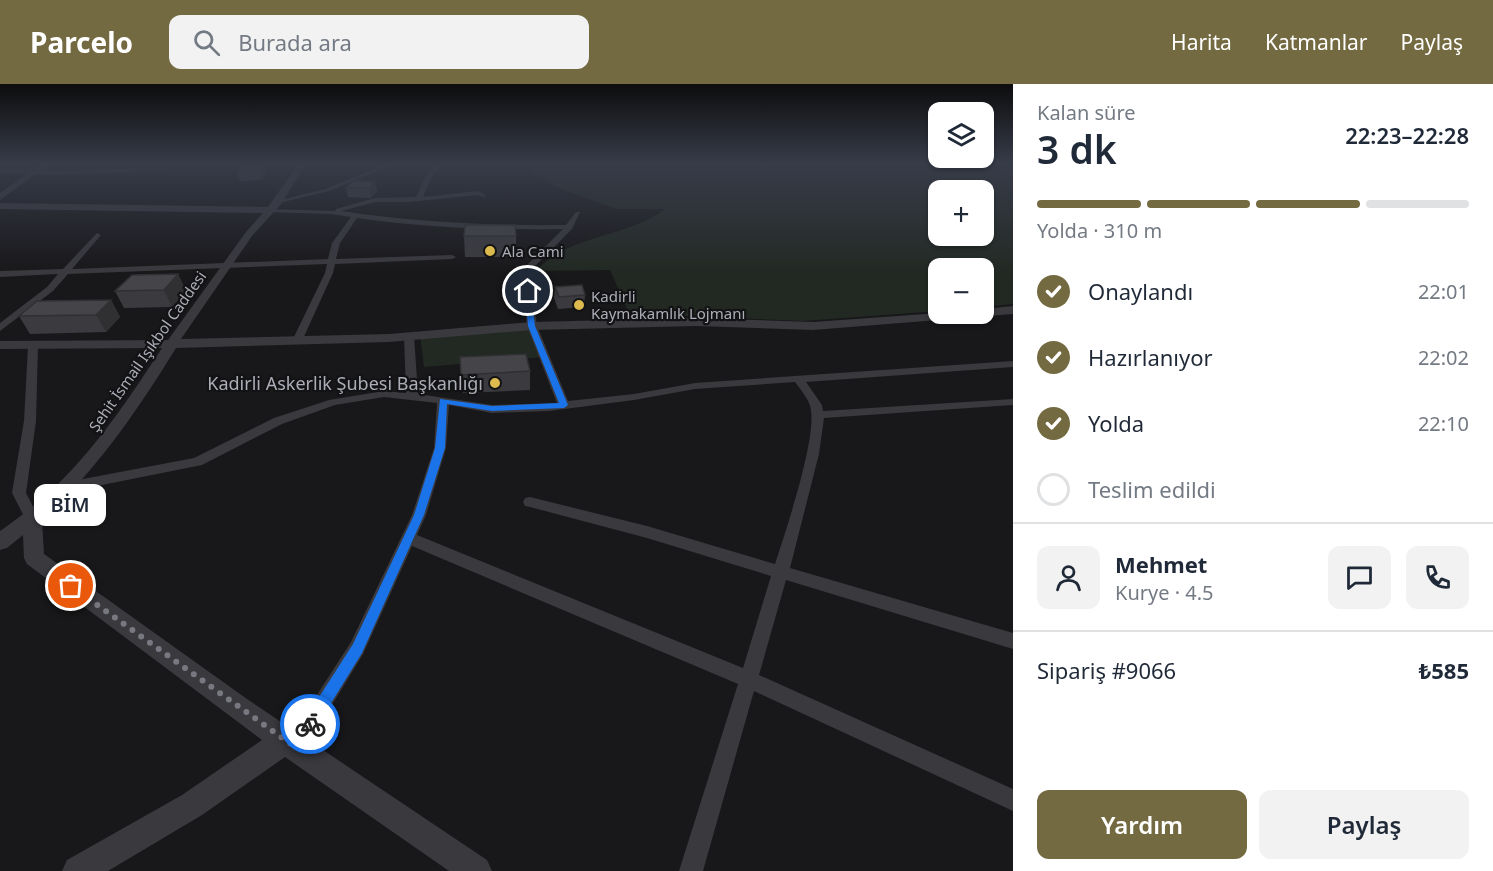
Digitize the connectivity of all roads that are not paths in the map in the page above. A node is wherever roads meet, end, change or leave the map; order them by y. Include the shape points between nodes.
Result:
1 (278, 200) edge
2 (295, 200) edge
3 (387, 200) edge
4 (0, 206) edge
5 (274, 206) junction
6 (331, 212) junction
7 (578, 213) dead end
8 (356, 215) junction
9 (569, 227) junction
10 (98, 235) dead end
11 (452, 257) dead end
12 (332, 261) junction
13 (228, 264) junction
14 (66, 272) junction
15 (0, 274) edge
16 (1013, 310) edge
17 (994, 312) edge
18 (928, 317) edge
19 (532, 326) junction
20 (0, 328) edge
21 (409, 336) junction
22 (297, 341) junction
23 (172, 343) junction
24 (0, 345) edge
25 (33, 346) junction
26 (1013, 364) edge
27 (799, 380) junction
28 (412, 397) junction
29 (443, 400) junction
30 (1013, 402) edge
31 (564, 405) junction
32 (817, 415) junction
33 (67, 486) junction
34 (530, 502) dead end
35 (32, 518) junction
36 (408, 538) junction
37 (0, 542) edge
38 (779, 573) junction
39 (1013, 641) edge
40 (748, 679) junction
41 (290, 744) junction
42 (1013, 800) edge
43 (78, 871) edge
44 (476, 871) edge
45 (691, 871) edge

1 - 5 street, Şehit İsmail Işıkbol Caddesi
2 - 5 street
3 - 6 street
4 - 5 street
5 - 6 street
5 - 13 street, Şehit İsmail Işıkbol Caddesi
6 - 8 street
7 - 9 street
8 - 9 street via 508,228
8 - 12 street via 336,243
9 - 19 street via 526,270
10 - 14 street
11 - 12 street
12 - 13 street
12 - 22 street
13 - 14 street
13 - 23 street, Şehit İsmail Işıkbol Caddesi
14 - 15 street
14 - 20 street
16 - 17 street
18 - 19 street via 813,326 696,322
19 - 21 street
19 - 31 street
21 - 22 street
21 - 28 street
22 - 23 street
23 - 25 street
23 - 33 street, Şehit İsmail Işıkbol Caddesi via 111,434
24 - 25 street
25 - 35 street via 30,421 19,493
26 - 27 street
27 - 31 street via 695,386
27 - 32 street via 816,405
28 - 29 street
28 - 33 street via 384,394 333,402 278,421 197,462
29 - 31 street via 492,409
29 - 36 street via 440,448
30 - 32 street
32 - 38 street via 813,454
33 - 35 street, Şehit İsmail Işıkbol Caddesi
34 - 38 street via 648,532
35 - 37 street, Şehit İsmail Işıkbol Caddesi
35 - 41 street via 34,558
36 - 40 street
36 - 41 street via 357,648
38 - 39 street
38 - 40 street
40 - 42 street
40 - 45 street
41 - 43 street
41 - 44 street

